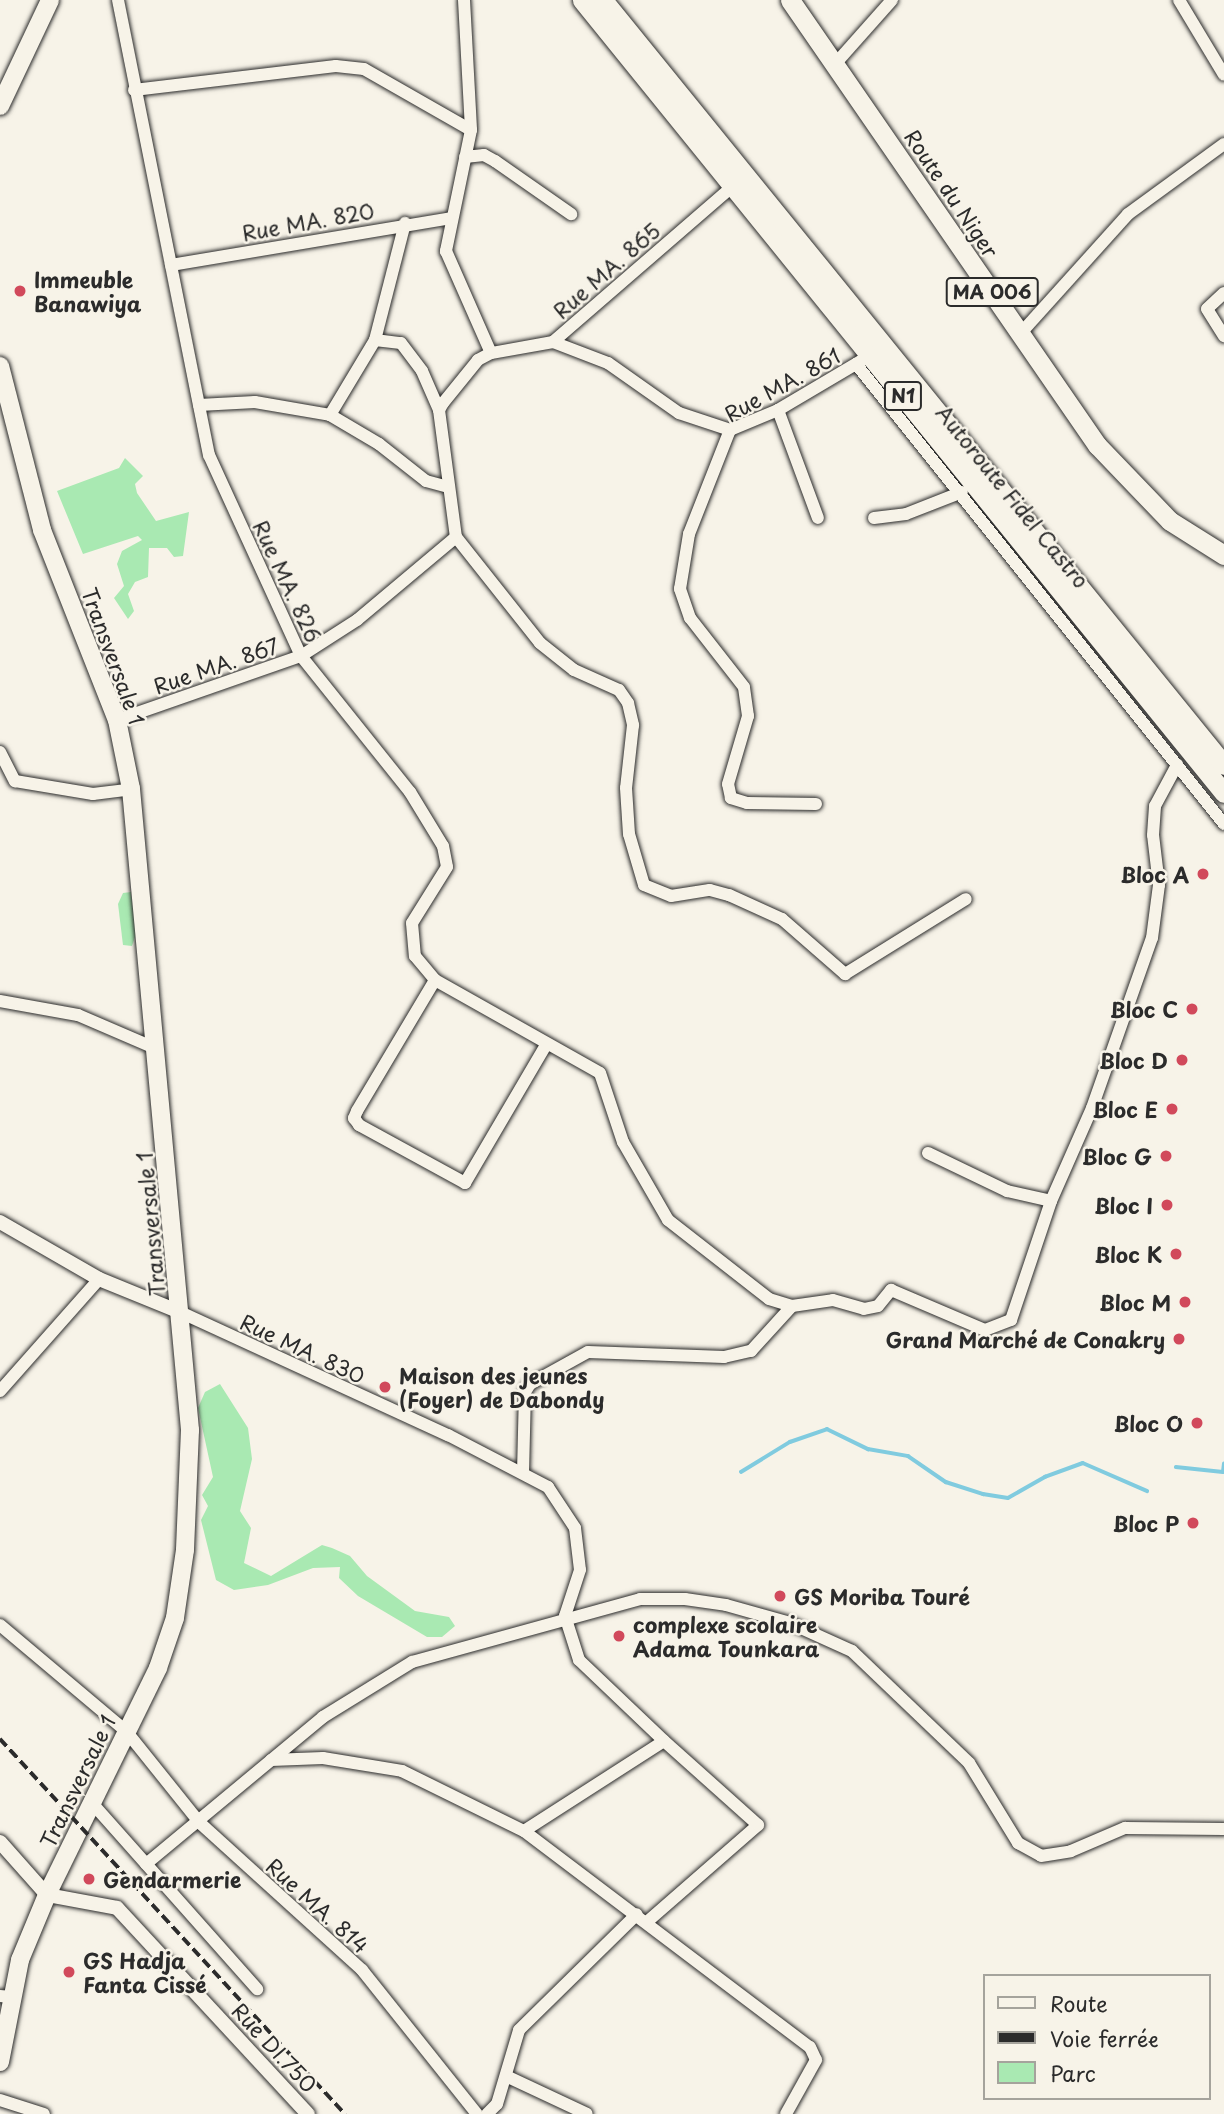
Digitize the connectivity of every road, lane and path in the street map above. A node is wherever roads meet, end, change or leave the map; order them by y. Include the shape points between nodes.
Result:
1 (50, 0) edge
2 (118, 0) edge
3 (464, 0) edge
4 (582, 0) edge
5 (603, 0) edge
6 (790, 0) edge
7 (892, 0) edge
8 (1179, 0) edge
9 (836, 63) junction
10 (1224, 75) edge
11 (134, 90) junction
12 (0, 106) edge
13 (471, 130) junction
14 (1224, 144) edge
15 (465, 157) junction
16 (733, 186) junction
17 (571, 214) dead end
18 (451, 218) junction
19 (405, 223) junction
20 (172, 265) junction
21 (1224, 293) edge
22 (1020, 334) junction
23 (1224, 336) edge
24 (375, 340) junction
25 (553, 342) junction
26 (491, 353) junction
27 (864, 359) junction
28 (0, 366) edge
29 (198, 405) junction
30 (439, 410) junction
31 (778, 410) junction
32 (330, 415) junction
33 (730, 430) junction
34 (448, 487) junction
35 (962, 492) junction
36 (817, 518) dead end
37 (874, 518) dead end
38 (456, 537) junction
39 (1224, 555) edge
40 (301, 656) junction
41 (117, 720) junction
42 (0, 752) edge
43 (1177, 765) junction
44 (1224, 765) edge
45 (131, 789) junction
46 (1224, 793) edge
47 (816, 804) dead end
48 (1224, 824) edge
49 (966, 899) dead end
50 (435, 980) junction
51 (0, 1001) edge
52 (545, 1045) junction
53 (157, 1049) junction
54 (928, 1153) dead end
55 (1051, 1200) junction
56 (0, 1222) edge
57 (99, 1279) junction
58 (792, 1307) junction
59 (180, 1312) junction
60 (0, 1391) edge
61 (523, 1473) junction
62 (565, 1616) junction
63 (0, 1625) edge
64 (126, 1731) junction
65 (664, 1741) junction
66 (271, 1760) junction
67 (92, 1802) junction
68 (200, 1823) junction
69 (1224, 1829) edge
70 (524, 1831) junction
71 (0, 1842) edge
72 (146, 1864) junction
73 (47, 1895) junction
74 (643, 1918) junction
75 (257, 1989) dead end
76 (5, 1997) edge
77 (0, 2062) edge
78 (506, 2076) junction
79 (0, 2100) edge
80 (44, 2114) edge
81 (308, 2114) edge
82 (477, 2114) edge
83 (487, 2114) edge
84 (587, 2114) edge
85 (786, 2114) edge

1 - 12 main road
2 - 11 street, Rue MA. 826
3 - 13 street
4 - 16 main road, Autoroute Fidel Castro / N1
5 - 44 main road, Autoroute Fidel Castro / N1
6 - 9 main road, Route du Niger / MA 006
7 - 9 street
8 - 10 street
9 - 22 main road, Route du Niger / MA 006
11 - 13 street via 337,66 364,69
11 - 20 street, Rue MA. 826
13 - 15 street
14 - 22 street via 1128,214
15 - 17 street via 484,155
15 - 18 street
16 - 25 street, Rue MA. 865
16 - 27 main road, Autoroute Fidel Castro / N1
18 - 19 street, Rue MA. 820
18 - 26 street via 446,251
19 - 20 street, Rue MA. 820
19 - 24 street
20 - 29 street, Rue MA. 826
21 - 23 street via 1206,309
22 - 39 main road, Route du Niger / MA 006 via 1075,416 1143,497 1170,521
24 - 30 street via 401,343 422,371
24 - 32 street
25 - 26 street, Rue MA. 865
25 - 33 street via 608,363 679,413
26 - 30 street via 478,360
27 - 31 street, Rue MA. 861
27 - 35 street
27 - 46 main road, Autoroute Fidel Castro / N1
28 - 41 main road, Transversale 1 via 42,530
29 - 32 street via 255,402
29 - 40 street, Rue MA. 826 via 209,455
30 - 34 street
31 - 33 street, Rue MA. 861
31 - 36 street
32 - 34 street via 379,444 426,481
33 - 47 street, Rue MA. 861 via 689,534 680,589 690,618 744,687 748,716 728,785 731,798 747,803
34 - 38 street
35 - 37 street via 906,514
35 - 43 street
38 - 40 street, Rue MA. 867 via 357,620
38 - 49 street via 540,643 574,670 619,690 628,703 633,725 626,788 629,834 644,885 671,896 710,890 729,895 782,919 845,974
40 - 41 street, Rue MA. 867
40 - 50 street, Rue MA. 826 via 410,792 443,846 447,867 412,923 415,956
41 - 45 main road, Transversale 1
42 - 45 street via 15,781 93,794
43 - 48 street
43 - 55 street via 1155,806 1159,885 1152,938 1092,1108
45 - 53 main road, Transversale 1
50 - 52 street, Rue MA. 826
50 - 52 street via 357,1111 354,1118 359,1125 465,1183
51 - 53 street via 78,1015
52 - 58 street, Rue MA. 826 via 600,1073 623,1143 668,1220 769,1299
53 - 59 main road, Transversale 1
54 - 55 street via 1007,1191
55 - 58 street via 1011,1320 998,1328 985,1330 967,1324 891,1290 878,1306 864,1309 833,1300
56 - 57 street
57 - 59 street
57 - 60 street
58 - 61 street via 751,1351 724,1357 588,1352 530,1384 525,1392
59 - 61 street, Rue MA. 830
59 - 64 main road, Transversale 1 via 190,1430 183,1564 171,1631
61 - 62 street, Rue MA. 830 via 548,1487 575,1528 580,1570
62 - 65 street via 579,1660
62 - 66 street via 412,1662 323,1717
62 - 69 street via 640,1599 685,1598 790,1623 852,1651 969,1763 1018,1843 1041,1856 1071,1851 1125,1828
63 - 64 street, Rue MA. 814
64 - 67 main road, Transversale 1
64 - 68 street, Rue MA. 814
65 - 70 street
65 - 74 street via 758,1825
66 - 68 street
66 - 70 street via 323,1758 402,1772
67 - 72 street
67 - 73 main road, Transversale 1
68 - 72 street
68 - 82 street, Rue MA. 814 via 362,1970
70 - 74 street
71 - 73 street
72 - 75 street
73 - 76 main road, Transversale 1
73 - 81 street, Rue DI.750 via 117,1908
74 - 78 street via 519,2030
74 - 85 street via 810,2047 816,2060
76 - 77 main road, Transversale 1
78 - 83 street via 497,2104
78 - 84 street
79 - 80 street

